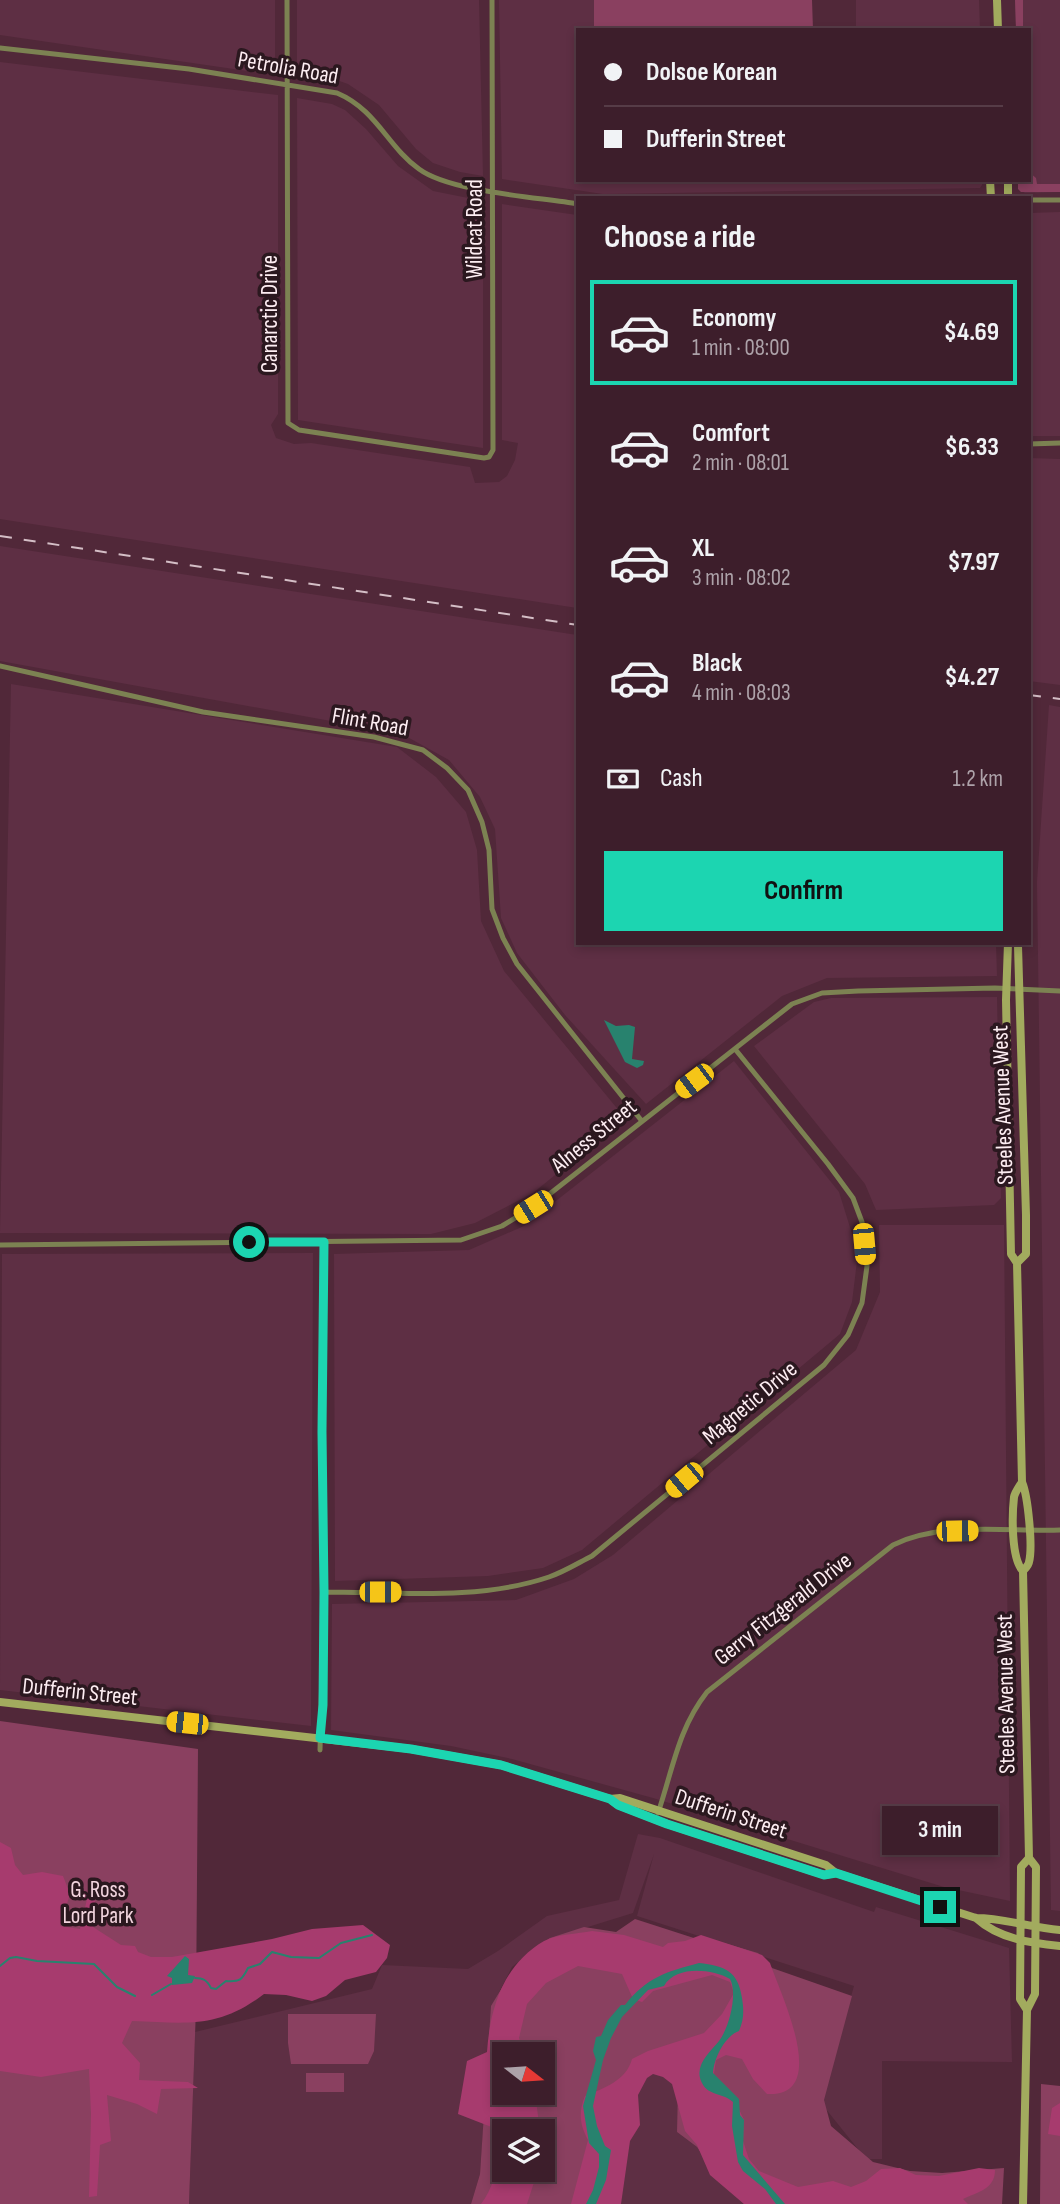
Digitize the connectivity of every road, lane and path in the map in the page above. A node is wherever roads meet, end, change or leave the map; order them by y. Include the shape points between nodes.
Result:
1 (287, 0) edge
2 (492, 0) edge
3 (997, 0) edge
4 (998, 28) edge
5 (0, 48) edge
6 (288, 85) junction
7 (492, 191) junction
8 (1031, 200) edge
9 (1060, 200) edge
10 (576, 204) edge
11 (1060, 443) edge
12 (1031, 444) edge
13 (489, 457) joint
14 (0, 666) edge
15 (1008, 945) edge
16 (1017, 945) edge
17 (1006, 989) junction
18 (1018, 989) junction
19 (1060, 990) edge
20 (735, 1049) junction
21 (641, 1120) junction
22 (1011, 1215) junction
23 (1026, 1215) junction
24 (324, 1242) junction
25 (0, 1245) edge
26 (1017, 1263) junction
27 (1022, 1482) junction
28 (1015, 1530) junction
29 (1029, 1530) junction
30 (1060, 1530) edge
31 (1023, 1571) junction
32 (324, 1592) junction
33 (0, 1702) edge
34 (320, 1738) junction
35 (320, 1750) dead end
36 (610, 1799) junction
37 (659, 1810) junction
38 (655, 1819) junction
39 (1029, 1858) junction
40 (836, 1873) junction
41 (976, 1918) junction
42 (1022, 1926) junction
43 (1036, 1928) junction
44 (1060, 1930) edge
45 (1021, 1940) junction
46 (1036, 1944) junction
47 (1060, 1946) edge
48 (1027, 2010) junction
49 (1023, 2200) edge

1 - 6 street, Canarctic Drive
2 - 7 street, Wildcat Road
3 - 4 main road
5 - 6 street, Petrolia Road
6 - 7 street, Petrolia Road via 348,98 367,111 421,171 449,183
6 - 13 street, Canarctic Drive via 288,423 299,430
7 - 10 street, Petrolia Road
7 - 13 street, Wildcat Road via 493,450
8 - 9 street
11 - 12 street
14 - 21 street, Flint Road via 203,712 374,737 423,750 467,790 482,822 489,850 492,909 517,964
15 - 17 main road, Steeles Avenue West
16 - 18 main road, Steeles Avenue West
17 - 18 street, Alness Street
17 - 20 street, Alness Street via 822,993 792,1004
17 - 22 main road, Steeles Avenue West
18 - 19 street, Alness Street
18 - 23 main road, Steeles Avenue West
20 - 21 street, Alness Street
20 - 32 street, Magnetic Drive via 828,1164 858,1210 867,1266 862,1303 848,1335 824,1365 592,1556 551,1576 512,1587 473,1592
21 - 24 street, Alness Street via 561,1186 502,1226 461,1240
22 - 23 main road
22 - 26 main road, Steeles Avenue West via 1011,1254
23 - 26 main road, Steeles Avenue West via 1026,1254
24 - 25 street, Alness Street
24 - 32 street
26 - 27 main road, Steeles Avenue West
27 - 28 main road, Steeles Avenue West via 1014,1494
27 - 29 main road, Steeles Avenue West
28 - 29 street, Gerry Fitzgerald Drive
28 - 31 main road, Steeles Avenue West via 1015,1558
28 - 37 street, Gerry Fitzgerald Drive via 911,1536 720,1681 692,1712
29 - 30 street, Gerry Fitzgerald Drive
29 - 31 main road, Steeles Avenue West via 1029,1563
31 - 39 main road, Steeles Avenue West
32 - 34 street
33 - 34 main road, Dufferin Street
34 - 35 street
34 - 36 main road, Dufferin Street via 501,1765
36 - 37 main road, Dufferin Street
36 - 38 main road, Dufferin Street
37 - 38 street, Gerry Fitzgerald Drive
37 - 40 main road, Dufferin Street via 826,1865
38 - 40 main road, Dufferin Street via 824,1875
39 - 42 main road, Steeles Avenue West via 1021,1867
39 - 43 main road, Steeles Avenue West via 1036,1867
40 - 41 main road, Dufferin Street
41 - 42 main road, Dufferin Street
41 - 45 main road, Dufferin Street via 988,1928
42 - 43 main road, Dufferin Street
42 - 45 main road, Steeles Avenue West
43 - 44 main road, Dufferin Street
43 - 46 main road, Steeles Avenue West
45 - 46 main road, Dufferin Street
45 - 48 main road, Steeles Avenue West via 1020,1999
46 - 47 main road, Dufferin Street
46 - 48 main road, Steeles Avenue West via 1035,1994
48 - 49 main road, Steeles Avenue West

